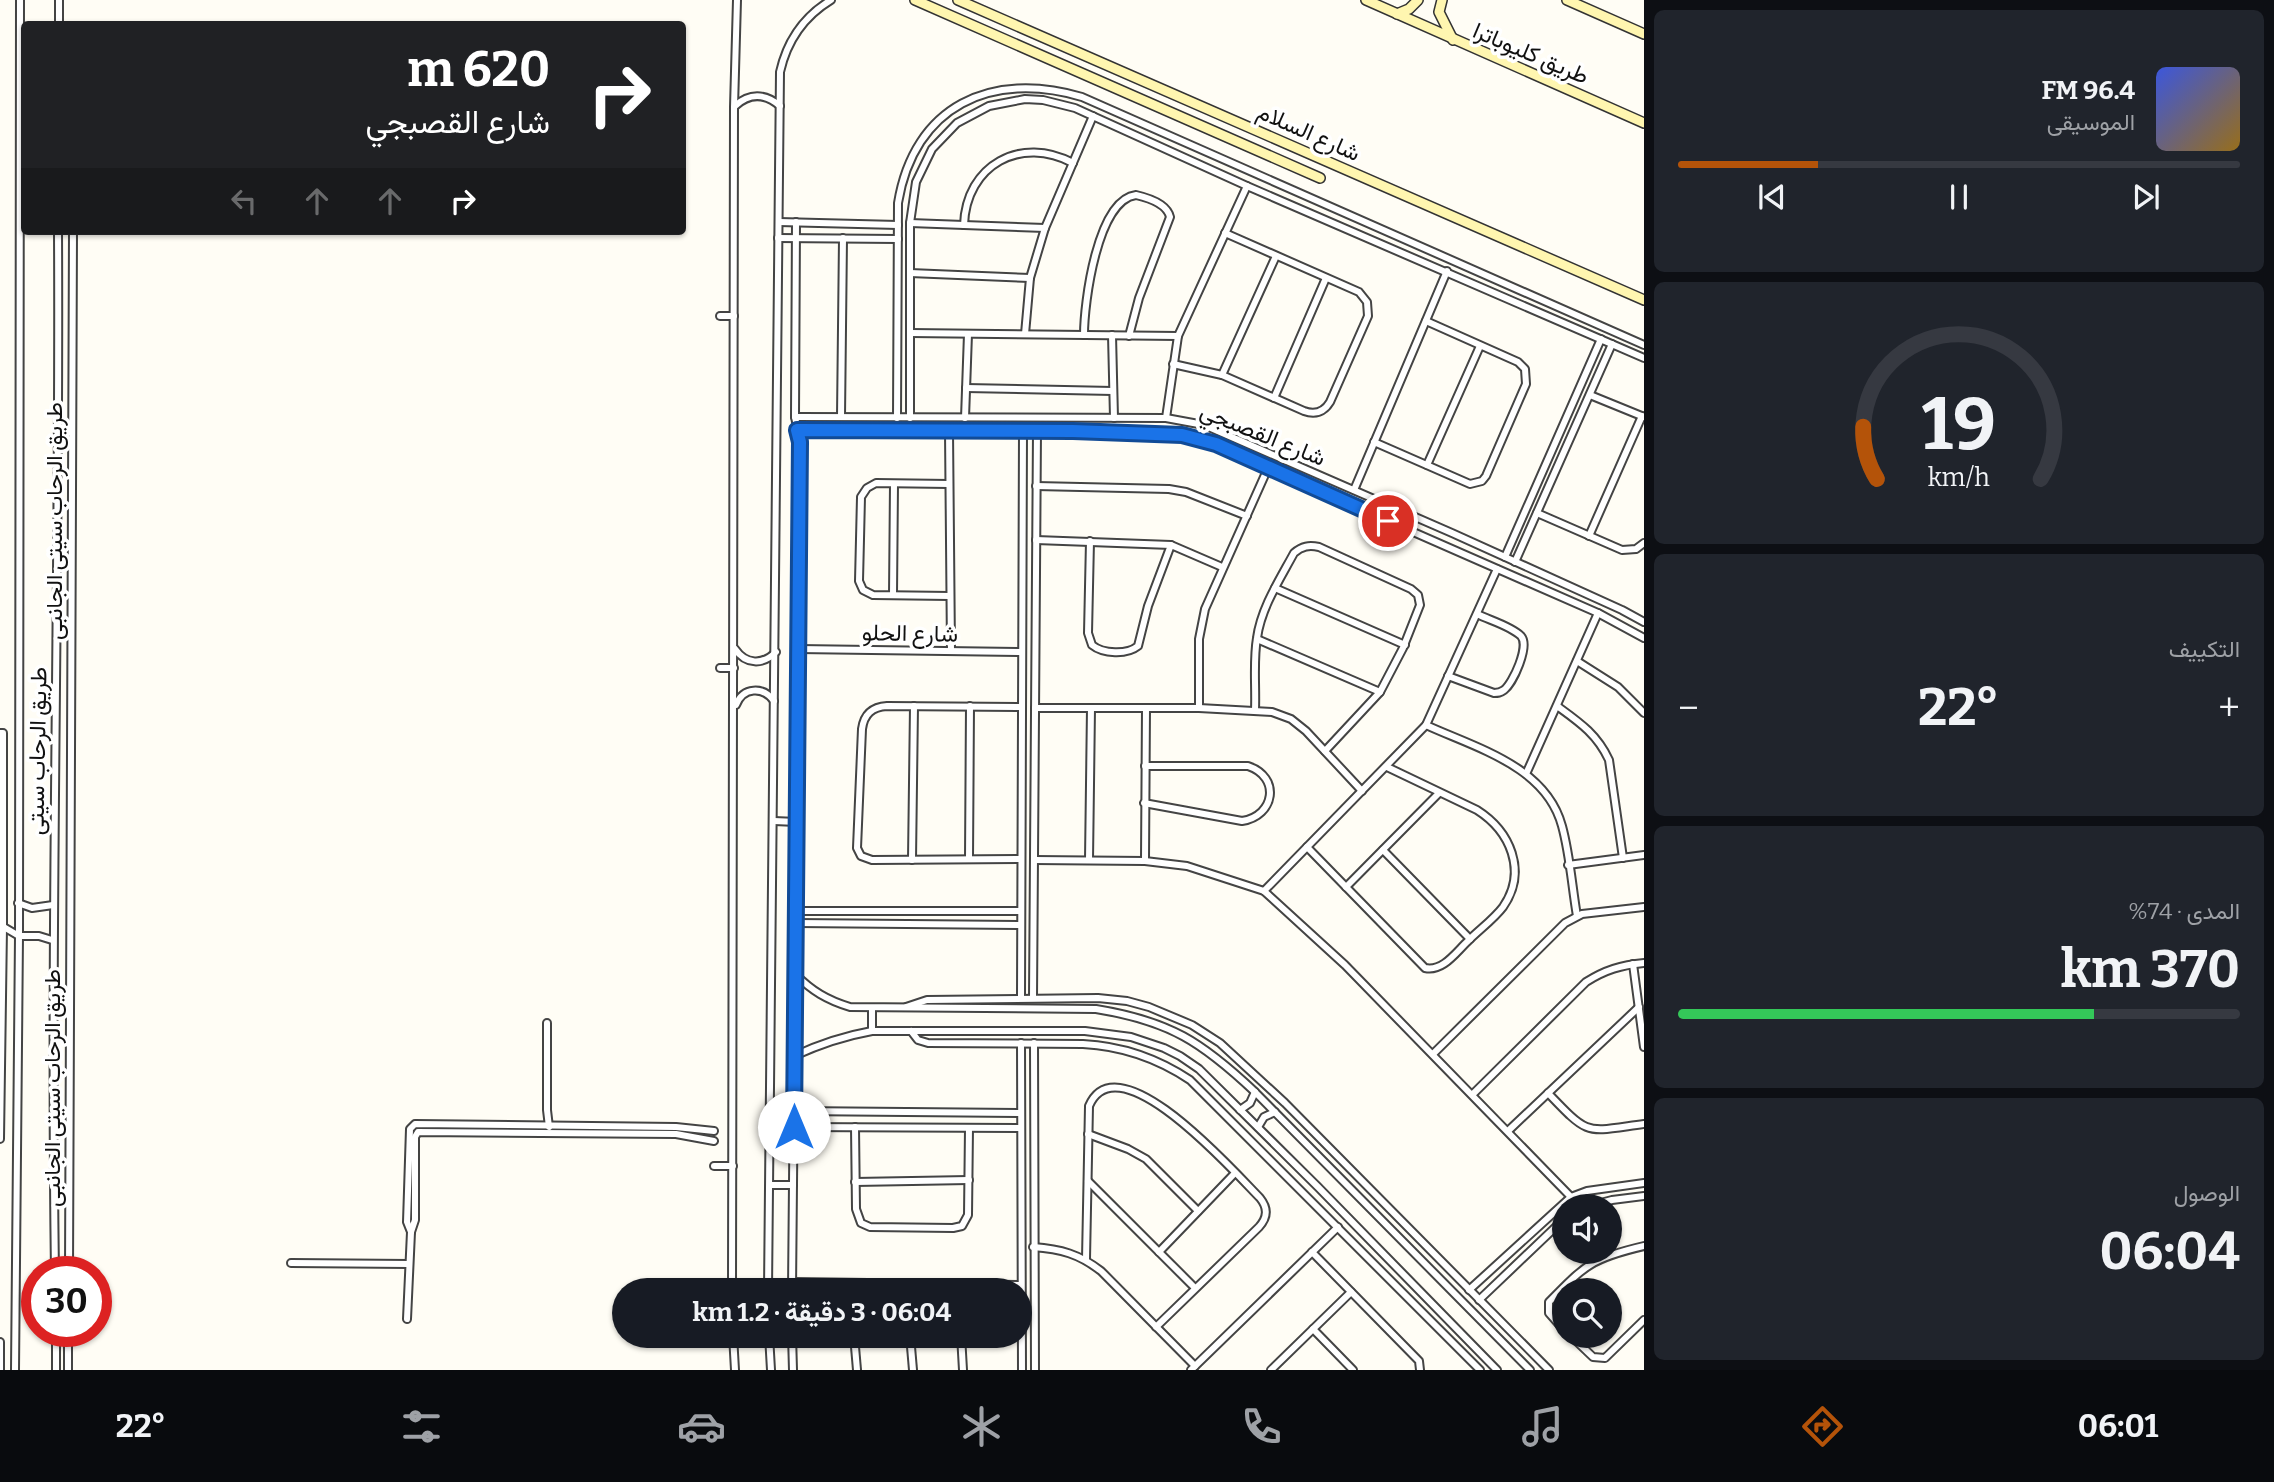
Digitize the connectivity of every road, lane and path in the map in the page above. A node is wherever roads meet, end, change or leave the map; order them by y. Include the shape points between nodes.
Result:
1 (20, 0) edge
2 (60, 0) edge
3 (737, 0) edge
4 (831, 0) edge
5 (915, 0) edge
6 (958, 0) edge
7 (1366, 0) edge
8 (1418, 0) edge
9 (1442, 0) edge
10 (1567, 0) edge
11 (1397, 14) junction
12 (59, 21) edge
13 (1644, 34) edge
14 (1454, 41) junction
15 (780, 106) junction
16 (734, 107) junction
17 (1093, 116) junction
18 (1644, 123) edge
19 (1158, 130) junction
20 (1153, 142) junction
21 (1073, 163) junction
22 (1320, 178) dead end
23 (1247, 186) junction
24 (1356, 217) junction
25 (779, 222) junction
26 (796, 222) junction
27 (910, 223) junction
28 (898, 225) junction
29 (964, 225) junction
30 (1045, 228) junction
31 (1351, 229) junction
32 (1225, 233) junction
33 (58, 235) edge
34 (73, 235) edge
35 (778, 238) junction
36 (796, 238) junction
37 (843, 238) junction
38 (898, 239) junction
39 (1276, 256) junction
40 (1447, 271) junction
41 (910, 273) junction
42 (1030, 278) junction
43 (1326, 278) junction
44 (1644, 300) edge
45 (720, 316) dead end
46 (734, 316) junction
47 (1426, 321) junction
48 (910, 333) junction
49 (968, 334) junction
50 (1025, 334) junction
51 (1084, 335) junction
52 (1112, 335) junction
53 (1129, 336) junction
54 (1178, 336) junction
55 (1601, 340) junction
56 (1612, 344) junction
57 (1644, 345) edge
58 (1480, 346) junction
59 (1644, 358) edge
60 (1173, 364) junction
61 (1222, 375) junction
62 (966, 388) junction
63 (1113, 391) junction
64 (1590, 395) junction
65 (1274, 398) junction
66 (1643, 416) edge
67 (795, 417) junction
68 (829, 417) junction
69 (841, 417) junction
70 (897, 418) junction
71 (910, 418) junction
72 (965, 418) junction
73 (1073, 418) junction
74 (1114, 418) junction
75 (1166, 418) junction
76 (797, 430) junction
77 (829, 430) junction
78 (949, 431) junction
79 (1023, 431) junction
80 (1037, 431) junction
81 (1073, 431) junction
82 (1374, 442) junction
83 (1023, 450) junction
84 (1036, 450) junction
85 (1427, 465) junction
86 (1268, 468) junction
87 (894, 484) junction
88 (949, 484) junction
89 (1036, 486) junction
90 (1354, 490) junction
91 (1537, 513) junction
92 (1247, 516) junction
93 (1452, 533) junction
94 (1589, 536) junction
95 (1036, 540) junction
96 (1090, 541) junction
97 (1644, 543) edge
98 (1171, 545) junction
99 (1446, 547) junction
100 (1505, 557) junction
101 (1515, 562) junction
102 (1223, 567) junction
103 (1497, 569) junction
104 (1276, 587) junction
105 (893, 595) junction
106 (950, 596) junction
107 (1598, 613) junction
108 (1477, 614) junction
109 (1644, 622) edge
110 (1644, 638) edge
111 (1256, 639) junction
112 (1405, 645) junction
113 (734, 648) junction
114 (798, 649) junction
115 (951, 651) junction
116 (776, 652) junction
117 (1022, 652) junction
118 (1577, 661) junction
119 (720, 668) dead end
120 (734, 668) junction
121 (1448, 676) junction
122 (1380, 692) junction
123 (775, 703) junction
124 (914, 706) junction
125 (970, 706) junction
126 (1557, 706) junction
127 (735, 707) junction
128 (1022, 707) junction
129 (1035, 708) junction
130 (1091, 708) junction
131 (1146, 708) junction
132 (1199, 708) junction
133 (1255, 710) junction
134 (1644, 713) edge
135 (1426, 725) junction
136 (1, 733) edge
137 (1325, 751) junction
138 (1145, 766) junction
139 (1387, 767) junction
140 (1526, 774) junction
141 (1021, 777) junction
142 (1034, 777) junction
143 (1362, 791) junction
144 (1439, 793) junction
145 (1144, 803) junction
146 (774, 821) junction
147 (797, 822) junction
148 (3, 842) junction
149 (18, 843) junction
150 (1307, 847) junction
151 (1383, 850) junction
152 (1644, 855) edge
153 (1623, 858) junction
154 (969, 859) junction
155 (1021, 859) junction
156 (912, 860) junction
157 (1034, 860) junction
158 (1089, 860) junction
159 (1145, 861) junction
160 (1568, 865) junction
161 (1346, 887) junction
162 (1264, 891) junction
163 (18, 903) junction
164 (53, 905) junction
165 (1644, 907) edge
166 (796, 911) junction
167 (1021, 911) junction
168 (1577, 916) junction
169 (796, 923) junction
170 (1021, 925) junction
171 (2, 926) edge
172 (19, 936) junction
173 (1470, 939) junction
174 (52, 940) junction
175 (52, 954) junction
176 (70, 955) junction
177 (1644, 963) edge
178 (1633, 964) junction
179 (795, 974) junction
180 (1033, 974) junction
181 (1021, 975) junction
182 (1080, 997) junction
183 (1021, 998) junction
184 (1033, 998) junction
185 (1639, 1007) junction
186 (872, 1008) junction
187 (904, 1009) junction
188 (1080, 1009) junction
189 (547, 1023) dead end
190 (872, 1031) junction
191 (911, 1031) junction
192 (1084, 1031) junction
193 (1213, 1037) junction
194 (1021, 1044) junction
195 (1034, 1044) junction
196 (1083, 1044) junction
197 (1644, 1047) edge
198 (1206, 1049) junction
199 (1433, 1054) junction
200 (794, 1056) junction
201 (1021, 1065) junction
202 (1034, 1065) junction
203 (1255, 1092) junction
204 (1548, 1093) junction
205 (1473, 1094) junction
206 (1, 1101) edge
207 (18, 1101) junction
208 (1240, 1110) junction
209 (794, 1111) junction
210 (1275, 1112) junction
211 (1021, 1113) junction
212 (1644, 1124) edge
213 (794, 1127) junction
214 (855, 1127) junction
215 (1258, 1127) junction
216 (969, 1128) junction
217 (1020, 1128) junction
218 (549, 1129) junction
219 (714, 1131) dead end
220 (1508, 1131) junction
221 (1088, 1134) junction
222 (70, 1138) junction
223 (0, 1139) edge
224 (53, 1139) junction
225 (714, 1141) dead end
226 (714, 1166) dead end
227 (733, 1166) junction
228 (1235, 1173) junction
229 (969, 1180) junction
230 (1087, 1181) junction
231 (855, 1182) junction
232 (1644, 1183) edge
233 (770, 1185) junction
234 (793, 1185) junction
235 (1318, 1187) junction
236 (1367, 1188) junction
237 (1568, 1194) edge
238 (1579, 1194) edge
239 (1020, 1195) junction
240 (1034, 1196) junction
241 (1644, 1196) edge
242 (1309, 1198) junction
243 (1359, 1198) junction
244 (1622, 1199) edge
245 (1198, 1211) junction
246 (1552, 1214) edge
247 (1338, 1227) junction
248 (1552, 1230) edge
249 (1644, 1246) edge
250 (1033, 1247) junction
251 (1159, 1252) junction
252 (1312, 1252) junction
253 (55, 1256) edge
254 (69, 1256) edge
255 (1386, 1258) junction
256 (1086, 1259) junction
257 (291, 1263) dead end
258 (409, 1264) junction
259 (1378, 1267) junction
260 (1486, 1274) junction
261 (733, 1278) edge
262 (768, 1278) edge
263 (792, 1278) edge
264 (1021, 1278) edge
265 (1574, 1278) edge
266 (1495, 1284) junction
267 (1195, 1288) junction
268 (1469, 1290) junction
269 (1352, 1292) junction
270 (1552, 1299) edge
271 (1479, 1300) junction
272 (1552, 1317) edge
273 (407, 1319) dead end
274 (1644, 1320) edge
275 (1156, 1327) junction
276 (1313, 1329) junction
277 (1622, 1341) edge
278 (0, 1342) edge
279 (56, 1347) edge
280 (68, 1347) edge
281 (1526, 1347) junction
282 (734, 1348) edge
283 (770, 1348) edge
284 (792, 1348) edge
285 (855, 1348) edge
286 (911, 1348) edge
287 (962, 1348) edge
288 (1022, 1348) edge
289 (1584, 1348) edge
290 (1615, 1348) edge
291 (1517, 1357) junction
292 (1193, 1368) edge
293 (1275, 1369) edge
294 (0, 1370) edge
295 (15, 1370) edge
296 (55, 1370) edge
297 (68, 1370) edge
298 (735, 1370) edge
299 (771, 1370) edge
300 (793, 1370) edge
301 (856, 1370) edge
302 (913, 1370) edge
303 (963, 1370) edge
304 (1022, 1370) edge
305 (1035, 1370) edge
306 (1353, 1370) edge
307 (1420, 1370) edge
308 (1480, 1370) edge
309 (1497, 1370) edge
310 (1530, 1370) edge
311 (1549, 1370) edge

1 - 149 street, طريق الرحاب سيتى
2 - 12 street
3 - 16 street
4 - 15 street via 811,14 787,47 780,72
5 - 22 main road, شارع السلام
6 - 44 main road, شارع السلام
7 - 11 main road, طريق كليوباترا
8 - 11 main road
9 - 14 main road via 1439,12
10 - 13 main road
11 - 14 main road, طريق كليوباترا
14 - 18 main road, طريق كليوباترا
15 - 16 street via 757,96
15 - 25 street
16 - 46 street
17 - 20 street
17 - 21 street
17 - 27 street via 1061,103 1025,99 972,113 944,135 923,165
19 - 20 street
19 - 24 street
19 - 28 street via 1082,97 1043,88 1000,90 975,98 948,112 919,143 902,182
20 - 23 street
21 - 29 street via 1053,154 1031,152 1000,161 971,193
21 - 30 street
23 - 31 street
23 - 32 street
24 - 31 street
24 - 57 street
25 - 26 street
25 - 35 street
26 - 28 street
26 - 36 street
27 - 29 street
27 - 41 street
28 - 38 street
29 - 30 street
30 - 42 street
31 - 40 street
32 - 39 street
32 - 54 street
33 - 164 street, طريق الرحاب سيتى
34 - 176 street, طريق الرحاب سيتى الجانبى
35 - 36 street
35 - 116 street
36 - 37 street
36 - 67 street
37 - 38 street
37 - 69 street
38 - 70 street
39 - 43 street
39 - 61 street
40 - 47 street
40 - 55 street
41 - 42 street
41 - 48 street
42 - 50 street
43 - 65 street
43 - 65 street via 1364,297 1368,316 1327,407 1310,413
45 - 46 street
46 - 113 street
47 - 58 street
47 - 82 street
48 - 49 street
48 - 71 street
49 - 50 street
49 - 62 street
50 - 51 street
51 - 52 street
51 - 53 street via 1084,307 1096,251 1121,201 1136,195 1167,208 1170,217
52 - 53 street
52 - 63 street
53 - 54 street
54 - 60 street
55 - 56 street
55 - 100 street
56 - 59 street
56 - 64 street
58 - 85 street
58 - 85 street via 1518,362 1527,374 1486,476 1470,484
60 - 61 street
60 - 75 street
61 - 65 street
62 - 63 street
62 - 72 street
63 - 74 street
64 - 66 street
64 - 91 street
66 - 94 street
67 - 68 street, شارع القصبجي
67 - 76 street
68 - 69 street, شارع القصبجي
68 - 77 street
69 - 70 street, شارع القصبجي
70 - 71 street, شارع القصبجي
71 - 72 street, شارع القصبجي
72 - 73 street, شارع القصبجي
73 - 74 street, شارع القصبجي
73 - 81 street
74 - 75 street, شارع القصبجي
75 - 90 street, شارع القصبجي via 1221,431
76 - 77 street, شارع القصبجي
76 - 114 street
77 - 78 street, شارع القصبجي
78 - 79 street, شارع القصبجي
78 - 88 street
79 - 80 street, شارع القصبجي
79 - 83 street
80 - 81 street, شارع القصبجي
80 - 84 street
81 - 86 street, شارع القصبجي via 1182,435 1216,444
82 - 85 street
82 - 90 street
83 - 84 street
83 - 117 street
84 - 89 street
86 - 92 street
86 - 99 street, شارع القصبجي
87 - 88 street
87 - 105 street
87 - 105 street via 876,483 861,497 859,581 868,594
88 - 106 street
89 - 92 street via 1169,489
89 - 95 street
90 - 93 street, شارع القصبجي
91 - 94 street
91 - 101 street
92 - 102 street
93 - 99 street
93 - 100 street, شارع القصبجي
94 - 97 street via 1622,550
95 - 96 street
95 - 129 street
96 - 98 street
96 - 98 street via 1088,633 1092,645 1103,651 1128,652 1138,646
98 - 102 street
99 - 103 street, شارع القصبجي
100 - 101 street, شارع القصبجي
101 - 109 street, شارع القصبجي
102 - 132 street via 1201,624
103 - 107 street, شارع القصبجي
103 - 108 street
104 - 111 street
104 - 112 street
104 - 112 street via 1294,553 1306,546 1319,547 1415,592 1420,605
105 - 106 street
106 - 115 street
107 - 110 street, شارع القصبجي
107 - 118 street
108 - 121 street
108 - 121 street via 1519,635 1525,650 1499,693
111 - 122 street
111 - 133 street
112 - 122 street
113 - 116 street via 754,662
113 - 120 street
114 - 115 street, شارع الحلو
114 - 147 street
115 - 117 street, شارع الحلو
116 - 123 street
117 - 128 street
118 - 126 street
118 - 134 street via 1618,687
119 - 120 street
120 - 127 street
121 - 135 street
122 - 137 street
123 - 127 street via 770,695 753,690 738,699
123 - 146 street
124 - 125 street
124 - 156 street
124 - 156 street via 880,706 863,721 858,848 868,860
125 - 128 street
125 - 154 street
126 - 140 street
126 - 153 street via 1589,728 1609,760
127 - 227 street
128 - 141 street
129 - 130 street
129 - 142 street
130 - 131 street
130 - 158 street
131 - 132 street
131 - 138 street
132 - 133 street
133 - 137 street via 1290,719
135 - 139 street
135 - 140 street
136 - 148 street
137 - 143 street
138 - 145 street
138 - 145 street via 1248,766 1261,772 1270,789 1266,808 1242,821
139 - 143 street
139 - 144 street
140 - 160 street via 1556,809
141 - 142 street
141 - 155 street
142 - 157 street
143 - 150 street
144 - 151 street
144 - 173 street via 1490,818 1502,830 1514,860 1511,890 1503,907
145 - 159 street
146 - 147 street
146 - 233 street
147 - 166 street
148 - 149 street
148 - 171 street
149 - 163 street, طريق الرحاب سيتى
150 - 161 street
150 - 162 street
151 - 161 street
151 - 173 street
152 - 153 street
153 - 160 street
154 - 155 street
154 - 156 street
155 - 167 street
157 - 158 street
157 - 180 street
158 - 159 street
159 - 162 street via 1187,866
160 - 168 street
161 - 173 street via 1425,968 1442,966
162 - 199 street
163 - 164 street via 32,908
163 - 172 street, طريق الرحاب سيتى
164 - 174 street, طريق الرحاب سيتى
165 - 168 street
166 - 167 street
166 - 169 street
167 - 170 street
168 - 199 street
169 - 170 street
169 - 179 street
170 - 181 street
171 - 172 street
171 - 206 street
172 - 174 street
172 - 207 street, طريق الرحاب سيتى
174 - 175 street, طريق الرحاب سيتى
175 - 176 street
175 - 224 street, طريق الرحاب سيتى
176 - 222 street, طريق الرحاب سيتى الجانبى
177 - 178 street
178 - 185 street
178 - 205 street via 1602,972 1586,982
179 - 186 street via 828,1000
179 - 200 street
180 - 181 street
180 - 184 street
181 - 183 street
182 - 184 street
182 - 188 street
182 - 193 street via 1149,1007
183 - 184 street
183 - 187 street via 927,1000
185 - 197 street
185 - 204 street
186 - 187 street
186 - 190 street
187 - 188 street
188 - 198 street via 1152,1021
189 - 218 street
190 - 191 street
190 - 200 street via 844,1036
191 - 192 street
191 - 194 street via 928,1043
192 - 196 street
192 - 208 street via 1131,1037 1164,1048 1199,1069
193 - 198 street
193 - 236 street
194 - 195 street
194 - 201 street
195 - 196 street
195 - 202 street
196 - 242 street via 1143,1055 1190,1080
198 - 203 street
199 - 205 street
200 - 209 street
201 - 202 street
201 - 211 street
202 - 240 street
203 - 208 street
203 - 210 street
204 - 212 street via 1585,1128
204 - 220 street
205 - 220 street
206 - 207 street
206 - 223 street
207 - 295 street, طريق الرحاب سيتى
208 - 215 street
209 - 211 street
209 - 213 street
210 - 215 street via 1264,1117
210 - 243 street
211 - 217 street
213 - 214 street
213 - 234 street
214 - 216 street
214 - 231 street
215 - 235 street
216 - 217 street
216 - 229 street
217 - 239 street
218 - 219 street via 676,1127
218 - 225 street via 676,1134
218 - 258 street via 418,1132
220 - 237 street
221 - 228 street via 1093,1098 1107,1088 1128,1091 1167,1108
221 - 230 street
221 - 245 street via 1146,1159
222 - 224 street
222 - 254 street, طريق الرحاب سيتى الجانبى
224 - 253 street, طريق الرحاب سيتى
226 - 227 street
227 - 261 street
228 - 245 street
228 - 267 street via 1264,1203 1266,1216
229 - 231 street
229 - 231 street via 967,1219 953,1228 865,1226 856,1214
230 - 251 street
230 - 256 street
232 - 238 street
233 - 234 street
233 - 262 street
234 - 263 street
235 - 242 street
235 - 255 street
236 - 243 street
236 - 268 street
239 - 240 street
239 - 264 street
240 - 250 street
241 - 244 street
242 - 247 street
243 - 291 street
245 - 251 street
246 - 260 street
247 - 252 street
247 - 259 street
248 - 266 street
249 - 265 street via 1607,1255
250 - 256 street via 1069,1251
250 - 305 street
251 - 267 street
252 - 269 street
252 - 292 street
255 - 259 street
255 - 309 street
256 - 275 street
257 - 258 street
258 - 273 street
259 - 308 street
260 - 266 street
260 - 268 street
266 - 271 street
267 - 275 street
268 - 271 street
269 - 276 street
269 - 307 street via 1419,1361
270 - 272 street
271 - 281 street
274 - 277 street
275 - 292 street
276 - 293 street
276 - 306 street
278 - 294 street
279 - 296 street
280 - 297 street
281 - 291 street
281 - 311 street
282 - 298 street
283 - 299 street
284 - 300 street
285 - 301 street
286 - 302 street
287 - 303 street
288 - 304 street
289 - 290 street via 1593,1357 1605,1358
291 - 310 street

